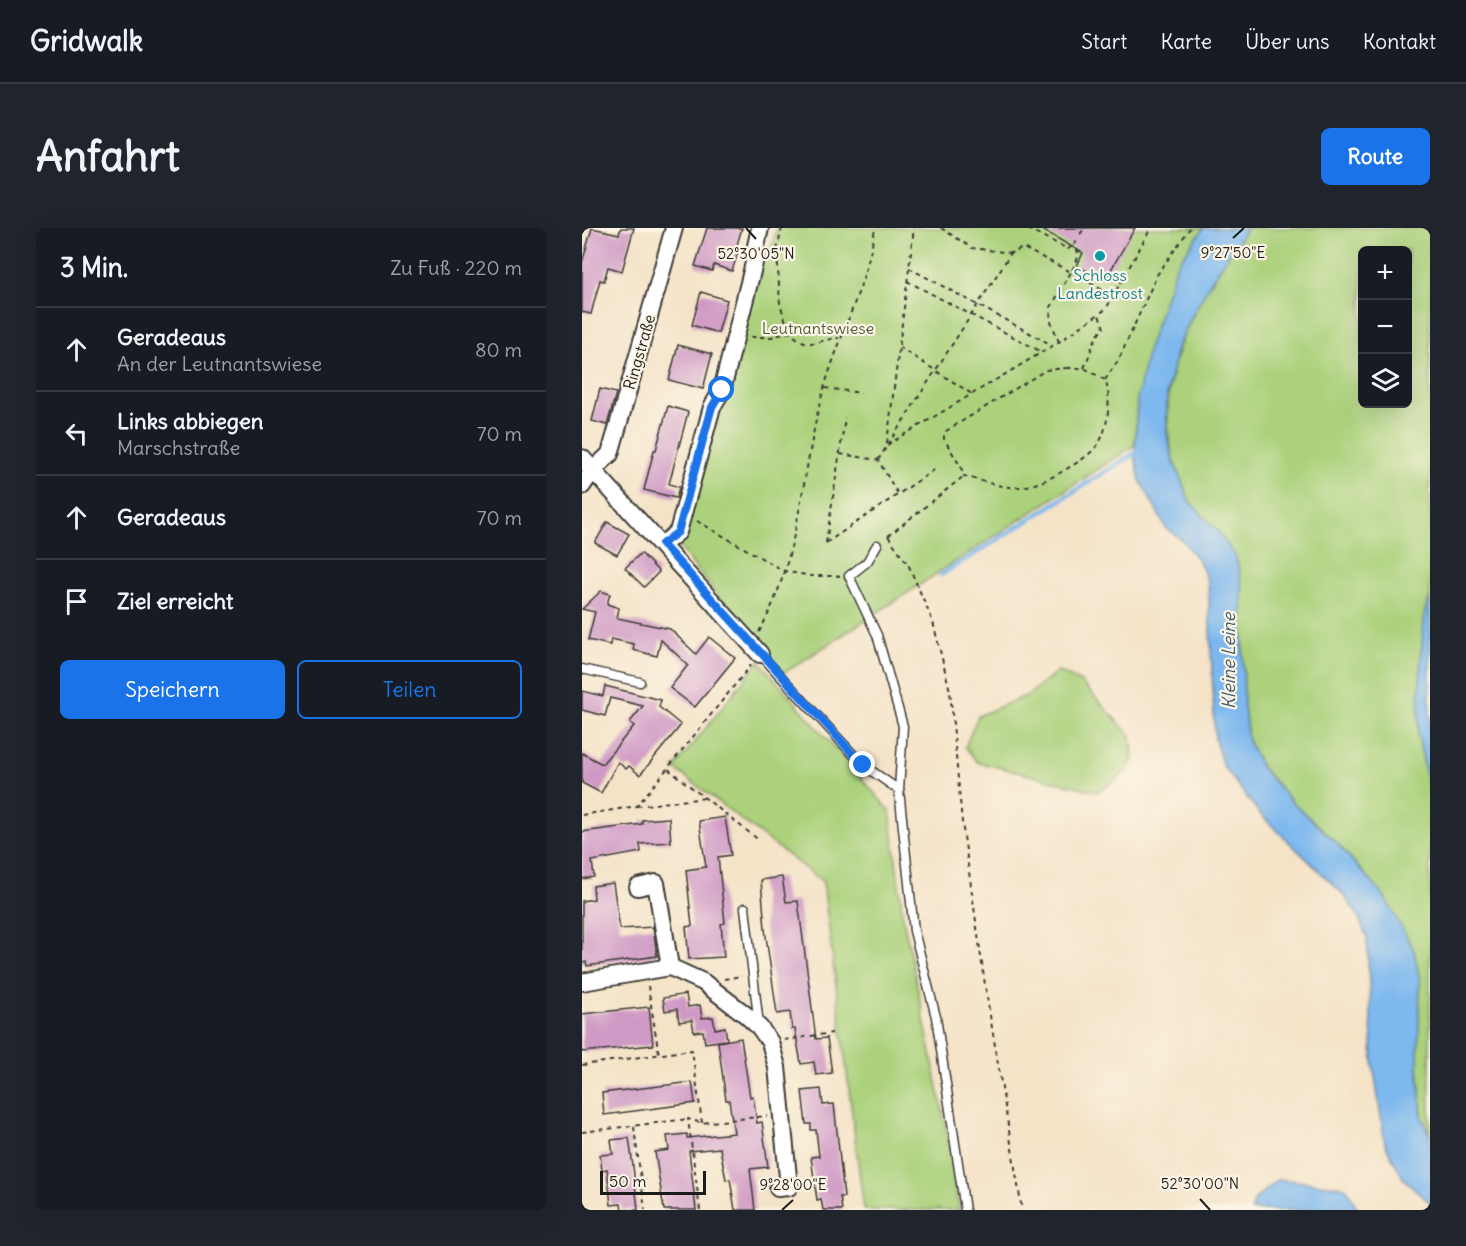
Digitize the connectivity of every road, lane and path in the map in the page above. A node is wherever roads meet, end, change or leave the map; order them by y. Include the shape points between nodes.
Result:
1 (674, 228) edge
2 (760, 228) edge
3 (782, 228) edge
4 (875, 228) edge
5 (914, 228) edge
6 (941, 228) edge
7 (1032, 228) edge
8 (1085, 228) edge
9 (1151, 228) edge
10 (1190, 228) edge
11 (1080, 234) dead end
12 (1077, 241) dead end
13 (1074, 245) junction
14 (1011, 253) junction
15 (909, 268) junction
16 (1071, 272) junction
17 (907, 281) junction
18 (1113, 296) junction
19 (978, 306) junction
20 (1099, 315) junction
21 (972, 316) junction
22 (789, 332) junction
23 (736, 334) junction
24 (840, 338) junction
25 (1059, 342) junction
26 (1053, 345) junction
27 (899, 347) junction
28 (1040, 352) junction
29 (1084, 368) junction
30 (936, 370) junction
31 (1105, 380) junction
32 (825, 388) junction
33 (861, 393) dead end
34 (972, 394) junction
35 (845, 418) dead end
36 (887, 445) junction
37 (840, 454) junction
38 (878, 460) junction
39 (587, 464) edge
40 (937, 468) dead end
41 (964, 476) junction
42 (582, 486) edge
43 (898, 494) junction
44 (684, 513) junction
45 (888, 536) junction
46 (662, 544) junction
47 (877, 545) joint
48 (784, 571) junction
49 (849, 576) junction
50 (756, 649) junction
51 (582, 669) edge
52 (640, 682) dead end
53 (668, 768) junction
54 (899, 790) junction
55 (705, 798) junction
56 (637, 806) junction
57 (582, 815) edge
58 (760, 841) dead end
59 (638, 887) dead end
60 (746, 908) dead end
61 (670, 967) junction
62 (646, 971) junction
63 (753, 975) junction
64 (582, 982) edge
65 (703, 982) junction
66 (760, 1028) junction
67 (832, 1033) dead end
68 (770, 1042) junction
69 (659, 1054) junction
70 (582, 1065) edge
71 (782, 1115) junction
72 (688, 1119) junction
73 (702, 1123) junction
74 (634, 1126) junction
75 (582, 1132) edge
76 (778, 1188) dead end
77 (645, 1210) edge
78 (700, 1210) edge
79 (965, 1210) edge
80 (1022, 1210) edge

1 - 39 street, Ringstraße via 610,454
2 - 23 street
3 - 22 path via 777,250 780,304
4 - 24 path via 871,257
5 - 15 path
6 - 14 path via 972,248
7 - 13 path via 1030,231 1068,249
8 - 11 path
9 - 18 path
10 - 31 path via 1157,275 1119,359
12 - 13 path
13 - 16 path via 1078,257
14 - 16 path via 1023,248
14 - 19 path
15 - 17 path
15 - 19 path
16 - 18 path
16 - 25 path via 1051,307 1050,319
17 - 21 path
17 - 27 path
18 - 20 path
19 - 21 path
19 - 26 path
20 - 25 path
20 - 29 path via 1104,328 1095,336
21 - 28 path
21 - 30 path
22 - 23 path via 772,337
22 - 24 path via 800,342
23 - 44 street
24 - 32 path
25 - 26 path
26 - 28 path
27 - 30 path
27 - 36 path
28 - 34 path
29 - 31 path
29 - 41 path via 1046,370 946,431 944,439
30 - 34 path
30 - 36 path
31 - 41 path via 1109,396 1106,430 1091,453 1080,461 1040,482 1018,488
32 - 33 path
32 - 48 path
34 - 36 path
35 - 37 path
36 - 38 path
37 - 38 path
37 - 43 path via 826,543
38 - 43 path
39 - 42 street, Ringstraße
39 - 46 street
40 - 43 path
41 - 45 path
44 - 46 street via 678,532
44 - 48 path
45 - 47 path
45 - 80 path via 908,564 933,621 950,691 962,822
46 - 50 street
47 - 49 lane via 867,562
48 - 49 path
48 - 50 path
49 - 54 lane via 877,635 903,726
50 - 53 path
50 - 54 lane via 863,765
51 - 52 lane
53 - 55 path
53 - 56 path
54 - 79 lane via 914,931 936,1017
55 - 56 path
55 - 58 path
56 - 57 path
59 - 61 street via 656,883
60 - 63 lane
61 - 62 street
61 - 65 street
62 - 64 street
62 - 69 path
63 - 65 path
63 - 66 lane
65 - 66 street
66 - 68 street
67 - 68 path
68 - 71 street
69 - 70 path
69 - 73 path via 692,1050
71 - 73 path
71 - 76 street via 789,1187
72 - 73 path
72 - 74 path
72 - 78 path
74 - 75 path
74 - 77 path

